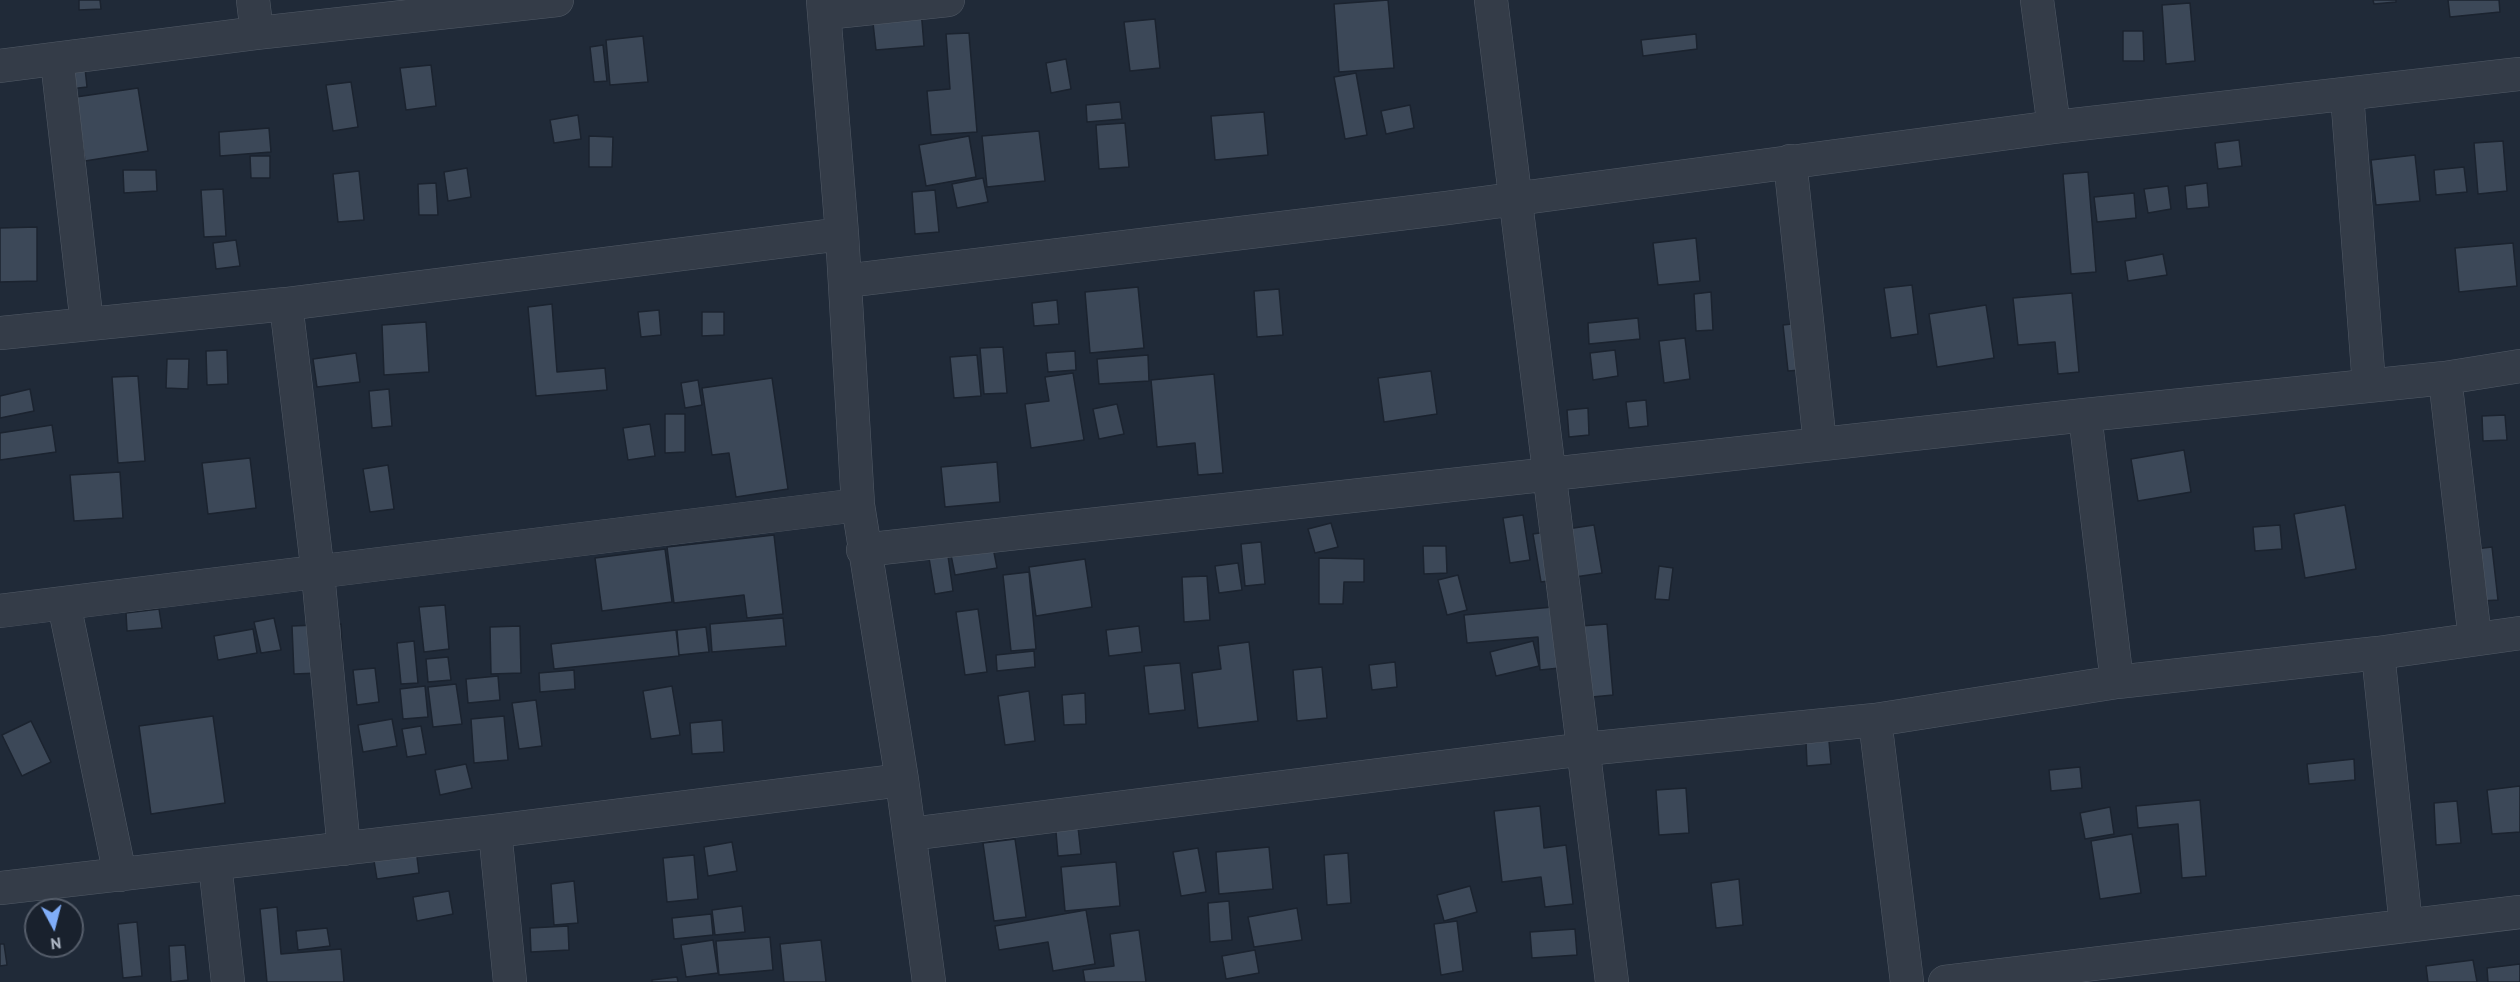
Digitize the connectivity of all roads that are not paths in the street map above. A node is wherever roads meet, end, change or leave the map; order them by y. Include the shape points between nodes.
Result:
1 (253, 0) edge
2 (557, 0) edge
3 (948, 0) edge
4 (1491, 0) edge
5 (2037, 0) edge
6 (824, 7) edge
7 (257, 33) junction
8 (57, 60) junction
9 (0, 66) edge
10 (2520, 74) edge
11 (2347, 94) junction
12 (2054, 127) junction
13 (1790, 161) junction
14 (1516, 196) junction
15 (842, 234) junction
16 (845, 281) junction
17 (286, 304) junction
18 (87, 324) junction
19 (0, 333) edge
20 (2520, 366) edge
21 (2445, 378) junction
22 (2369, 385) junction
23 (2085, 415) junction
24 (1820, 444) junction
25 (1551, 474) junction
26 (858, 505) junction
27 (863, 550) junction
28 (318, 574) junction
29 (64, 604) junction
30 (0, 611) edge
31 (2520, 633) edge
32 (2475, 639) junction
33 (2378, 653) junction
34 (2117, 682) junction
35 (1875, 720) junction
36 (1585, 749) junction
37 (902, 780) junction
38 (495, 831) junction
39 (910, 834) junction
40 (344, 849) junction
41 (215, 864) junction
42 (120, 875) junction
43 (0, 888) edge
44 (2520, 912) edge
45 (2406, 926) junction
46 (2163, 968) edge
47 (228, 982) edge
48 (510, 982) edge
49 (929, 982) edge
50 (1612, 982) edge
51 (1907, 982) edge
52 (1945, 982) edge

1 - 7 street
2 - 7 street
3 - 6 street
4 - 14 street
5 - 12 street
6 - 15 street
7 - 8 street
8 - 9 street
8 - 18 street
10 - 11 street
11 - 12 street
11 - 22 street
12 - 13 street
13 - 14 street
13 - 24 street
14 - 16 street via 1447,208
14 - 25 street
15 - 16 street
15 - 17 street
16 - 26 street
17 - 18 street
17 - 28 street
18 - 19 street
20 - 21 street
21 - 22 street
21 - 32 street
22 - 23 street
23 - 24 street
23 - 34 street
24 - 25 street
25 - 27 street
25 - 36 street
26 - 27 street
26 - 28 street
27 - 37 street
28 - 29 street
28 - 40 street
29 - 30 street
29 - 42 street
31 - 32 street
32 - 33 street
33 - 34 street
33 - 45 street
34 - 35 street
35 - 36 street
35 - 51 street
36 - 39 street
36 - 50 street
37 - 38 street
37 - 39 street
38 - 40 street
38 - 48 street
39 - 49 street
40 - 41 street
41 - 42 street
41 - 47 street
42 - 43 street
44 - 45 street
45 - 46 street
46 - 52 street

